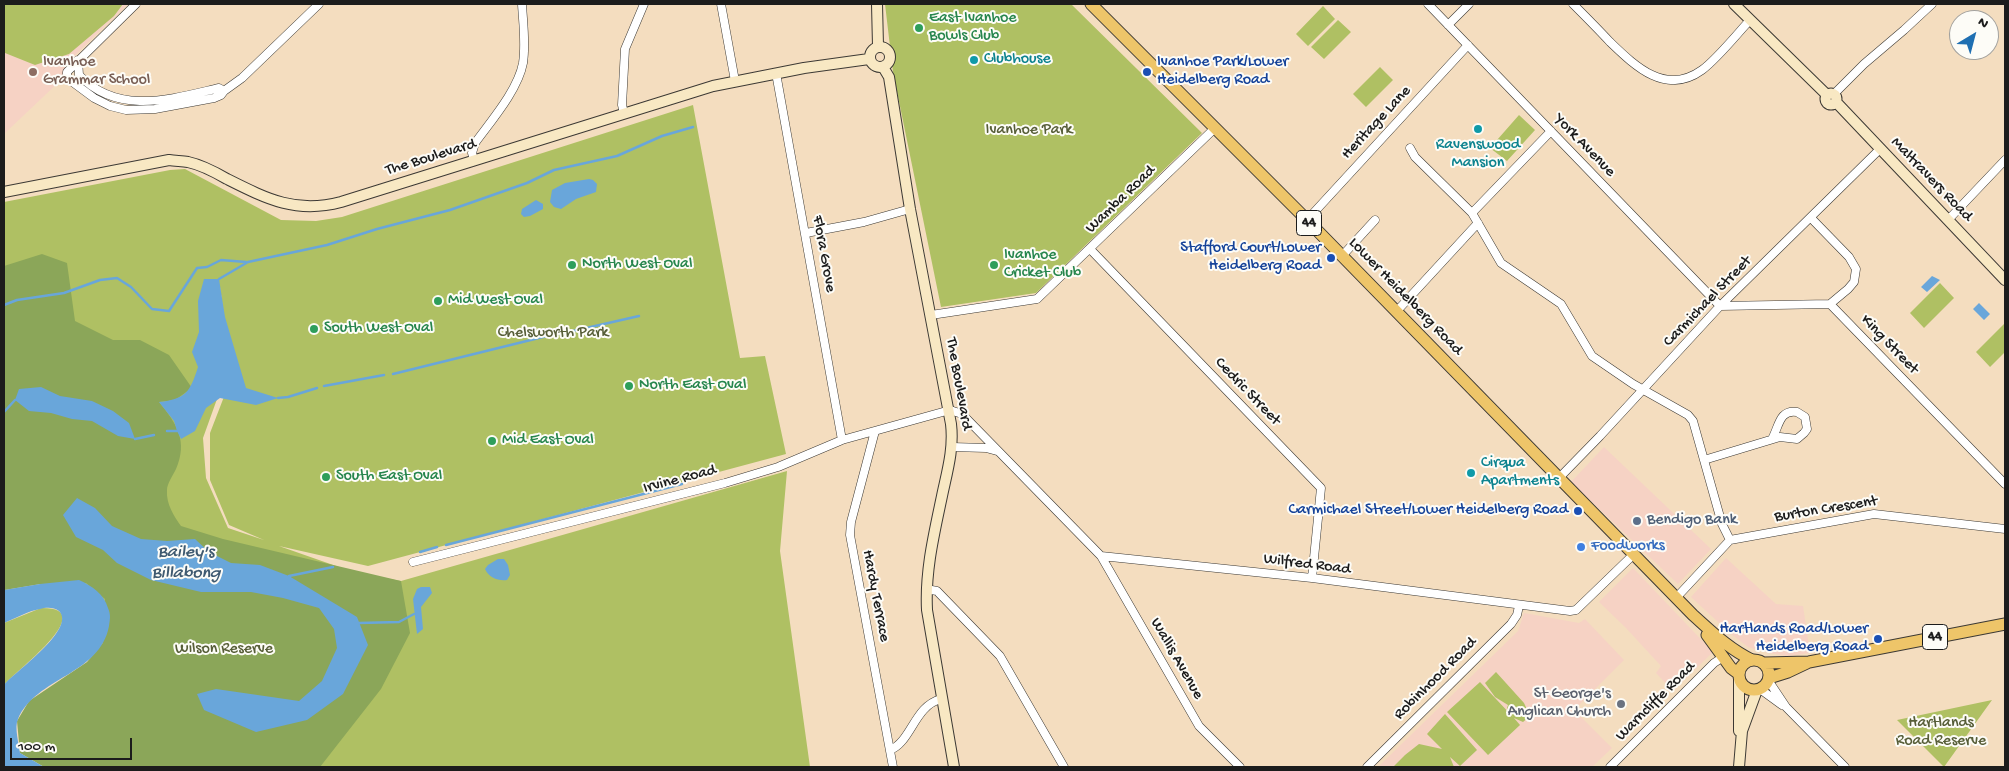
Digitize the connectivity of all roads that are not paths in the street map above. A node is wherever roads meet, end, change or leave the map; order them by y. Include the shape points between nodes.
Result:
1 (136, 4) edge
2 (319, 4) edge
3 (522, 4) edge
4 (644, 4) edge
5 (722, 4) edge
6 (877, 4) edge
7 (1091, 4) edge
8 (1428, 4) edge
9 (1469, 4) edge
10 (1572, 4) edge
11 (1734, 4) edge
12 (1927, 5) edge
13 (1750, 20) junction
14 (1448, 24) junction
15 (1468, 45) junction
16 (878, 46) junction
17 (869, 59) junction
18 (78, 60) junction
19 (883, 67) junction
20 (776, 73) junction
21 (735, 81) junction
22 (224, 91) junction
23 (1832, 97) junction
24 (624, 113) junction
25 (1215, 128) junction
26 (1551, 131) junction
27 (1410, 148) dead end
28 (1880, 149) junction
29 (474, 160) junction
30 (2005, 160) edge
31 (4, 192) edge
32 (910, 209) junction
33 (1472, 213) junction
34 (1811, 218) junction
35 (1307, 220) junction
36 (1375, 220) dead end
37 (1948, 220) junction
38 (1478, 223) junction
39 (806, 233) junction
40 (1090, 249) junction
41 (1342, 256) junction
42 (2005, 280) edge
43 (1830, 304) junction
44 (1720, 306) junction
45 (1396, 312) junction
46 (930, 315) junction
47 (1643, 389) junction
48 (950, 410) junction
49 (875, 431) junction
50 (1772, 439) junction
51 (842, 440) junction
52 (952, 447) junction
53 (998, 452) junction
54 (1704, 460) junction
55 (1559, 478) junction
56 (2005, 484) edge
57 (2005, 529) edge
58 (1730, 540) junction
59 (1633, 555) junction
60 (1101, 556) junction
61 (413, 562) dead end
62 (1312, 578) junction
63 (926, 589) junction
64 (1676, 598) junction
65 (1519, 606) junction
66 (1693, 615) junction
67 (2005, 624) edge
68 (1723, 657) junction
69 (1752, 660) junction
70 (1809, 662) junction
71 (1764, 663) junction
72 (1739, 677) junction
73 (1763, 684) junction
74 (941, 699) junction
75 (1740, 747) junction
76 (890, 750) junction
77 (893, 767) edge
78 (954, 767) edge
79 (1064, 767) edge
80 (1240, 767) edge
81 (1367, 767) edge
82 (1610, 767) edge
83 (1739, 767) edge
84 (1845, 767) edge

1 - 18 street
2 - 22 street via 242,78
3 - 29 street via 524,46 519,75 475,143
4 - 24 street via 625,49
5 - 21 street
6 - 16 street
7 - 25 main road, Lower Heidelberg Road / 44
8 - 14 street, York Avenue
9 - 14 street
10 - 13 street via 1633,64 1649,75 1666,80 1685,79 1703,70
11 - 13 street, Maltravers Road
12 - 23 street
13 - 23 street, Maltravers Road
14 - 15 street, York Avenue
15 - 26 street, York Avenue
15 - 35 street, Heritage Lane
16 - 17 street via 870,52
16 - 19 street via 890,53 890,60
17 - 19 street via 873,65
17 - 20 street, The Boulevard
18 - 22 street via 79,75 85,82 124,101 155,101 219,88
18 - 22 street via 67,72 67,78 94,98 126,110 191,104 222,95
19 - 32 street, The Boulevard via 889,77
20 - 21 street, The Boulevard
20 - 39 street, Flora Grove
21 - 24 street, The Boulevard
23 - 28 street, Maltravers Road
24 - 29 street, The Boulevard
25 - 35 main road, Lower Heidelberg Road / 44
25 - 40 street, Wamba Road
26 - 33 street
26 - 44 street, York Avenue
27 - 33 street via 1415,157
28 - 34 street, Carmichael Street
28 - 37 street, Maltravers Road
29 - 31 street, The Boulevard via 342,202 316,207 283,204 264,198 205,167 169,160
30 - 37 street
32 - 39 street
32 - 46 street, The Boulevard
33 - 38 street
34 - 43 street via 1849,257 1856,269 1854,282
34 - 44 street, Carmichael Street
35 - 41 main road, Lower Heidelberg Road / 44
36 - 41 street
37 - 42 street, Maltravers Road
38 - 45 street
38 - 47 street via 1501,263 1561,304 1592,356
39 - 51 street, Flora Grove
40 - 46 street, Wamba Road via 1037,299
40 - 62 street, Cedric Street via 1321,488
41 - 45 main road, Lower Heidelberg Road / 44
43 - 44 street
43 - 56 street, King Street
44 - 47 street, Carmichael Street
45 - 55 main road, Lower Heidelberg Road / 44
46 - 48 street, The Boulevard
47 - 54 street via 1688,415 1693,421
47 - 55 street, Carmichael Street
48 - 49 street, Irvine Road
48 - 52 street, The Boulevard
48 - 53 street via 962,414
49 - 51 street, Irvine Road
49 - 76 street, Hardy Terrace via 850,535
50 - 50 street via 1786,413 1797,412 1805,417 1807,429 1801,437
50 - 54 street
51 - 61 street, Irvine Road via 778,467 725,483
52 - 53 street via 986,448
52 - 63 street, The Boulevard via 930,551
53 - 60 street
54 - 58 street via 1722,524
55 - 59 main road, Lower Heidelberg Road / 44
57 - 58 street, Burton Crescent via 1874,514
58 - 64 street
59 - 64 main road, Lower Heidelberg Road / 44
59 - 65 street, Wilfred Road via 1576,610
60 - 62 street, Wilfred Road
60 - 80 street, Wallis Avenue via 1199,726
62 - 65 street, Wilfred Road
63 - 74 street, The Boulevard
63 - 79 street via 936,591 1000,656
64 - 66 main road, Lower Heidelberg Road / 44
65 - 81 street, Robinhood Road via 1511,624
66 - 68 main road, Lower Heidelberg Road / 44
66 - 69 main road, Lower Heidelberg Road / 44 via 1720,640
67 - 70 main road, 44
68 - 72 main road, Lower Heidelberg Road / 44
68 - 82 street, Warncliffe Road
69 - 71 main road, 44
69 - 72 main road via 1742,665
70 - 71 main road, 44
70 - 73 main road, 44
71 - 73 main road via 1768,670
72 - 73 main road, 44 via 1743,686 1749,689
72 - 75 street
73 - 75 street via 1747,714
73 - 84 street
74 - 76 street via 931,702 922,711 899,744
74 - 78 street, The Boulevard
75 - 83 street
76 - 77 street, Hardy Terrace

